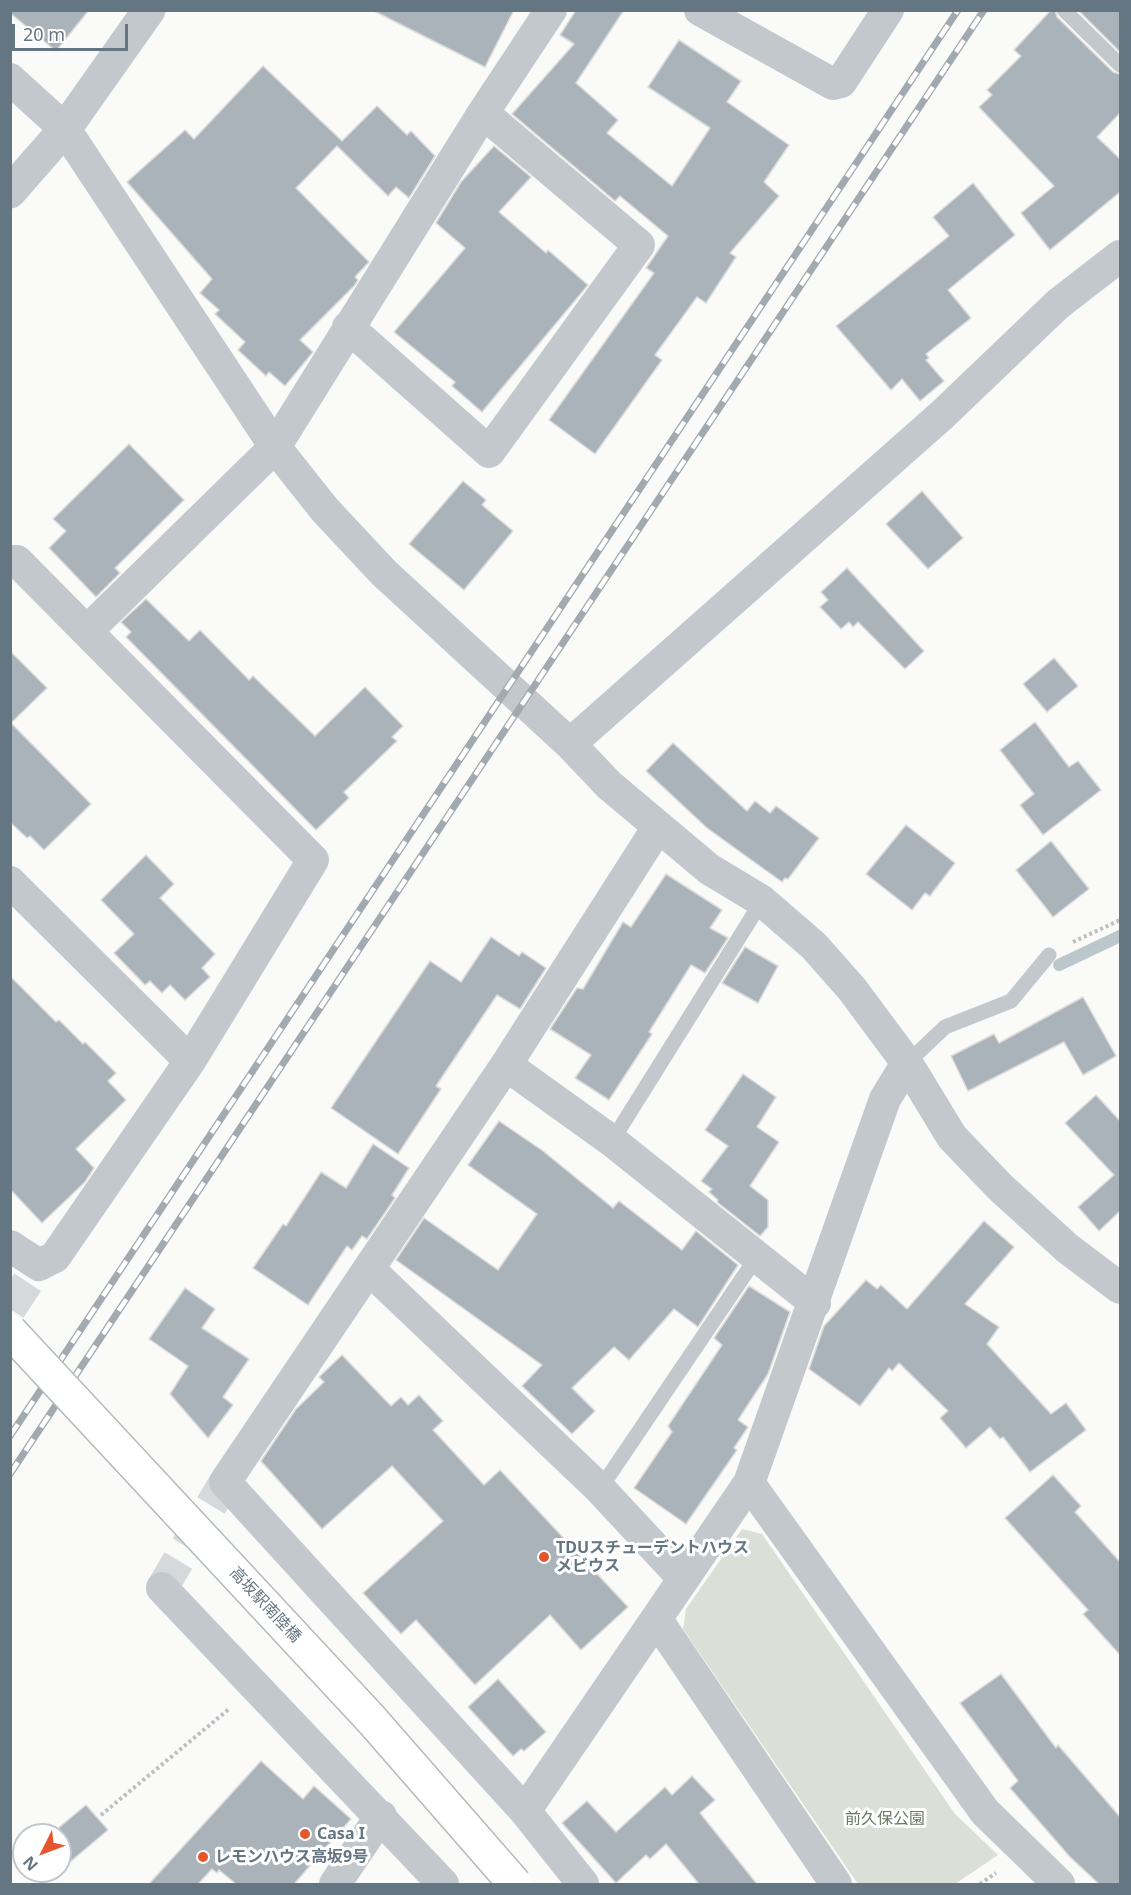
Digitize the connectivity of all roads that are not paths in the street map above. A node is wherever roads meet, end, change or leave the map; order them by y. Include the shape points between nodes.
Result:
1 (149, 10) edge
2 (551, 10) edge
3 (700, 10) edge
4 (888, 10) edge
5 (1064, 10) edge
6 (1120, 65) edge
7 (10, 79) edge
8 (483, 113) junction
9 (65, 129) junction
10 (10, 192) edge
11 (1120, 256) edge
12 (348, 327) junction
13 (275, 447) junction
14 (10, 561) edge
15 (87, 631) junction
16 (570, 744) junction
17 (658, 827) junction
18 (10, 882) edge
19 (762, 900) junction
20 (1049, 955) road end
21 (190, 1061) junction
22 (907, 1063) junction
23 (506, 1065) junction
24 (612, 1141) junction
25 (10, 1246) edge
26 (756, 1258) junction
27 (370, 1270) junction
28 (1120, 1288) edge
29 (815, 1303) junction
30 (10, 1331) edge
31 (749, 1483) junction
32 (600, 1489) junction
33 (682, 1577) junction
34 (162, 1588) dead end
35 (657, 1620) junction
36 (525, 1811) junction
37 (381, 1816) junction
38 (335, 1884) edge
39 (443, 1884) edge
40 (515, 1884) edge
41 (583, 1884) edge
42 (836, 1884) edge
43 (1059, 1884) edge

1 - 9 street
2 - 8 street
3 - 4 street via 833,84 841,82
5 - 6 lane
7 - 9 street
8 - 12 street
8 - 12 street via 639,245 489,452
9 - 10 street
9 - 13 street
11 - 16 street via 1058,304 942,415
12 - 13 street
13 - 15 street
13 - 16 street via 325,510 384,573
14 - 15 street via 17,561
15 - 21 street via 313,860
16 - 17 street via 609,785
17 - 19 street via 709,870
17 - 23 street
18 - 21 street
19 - 22 street via 814,946 852,988
19 - 24 lane
20 - 22 lane via 1011,1001 945,1027
21 - 25 street via 55,1257 39,1265
22 - 28 street via 952,1137 1000,1187
22 - 29 street via 885,1099
23 - 24 street
23 - 27 street
24 - 26 street
26 - 29 street
26 - 32 lane
27 - 32 street
27 - 36 street via 225,1482
29 - 31 street
30 - 40 main road, 高坂駅南陸橋, bridge via 371,1719
31 - 33 street
31 - 43 street via 985,1812
32 - 33 street
33 - 35 street
34 - 37 street
35 - 36 street
35 - 42 street
36 - 41 street
37 - 38 street
37 - 39 street

